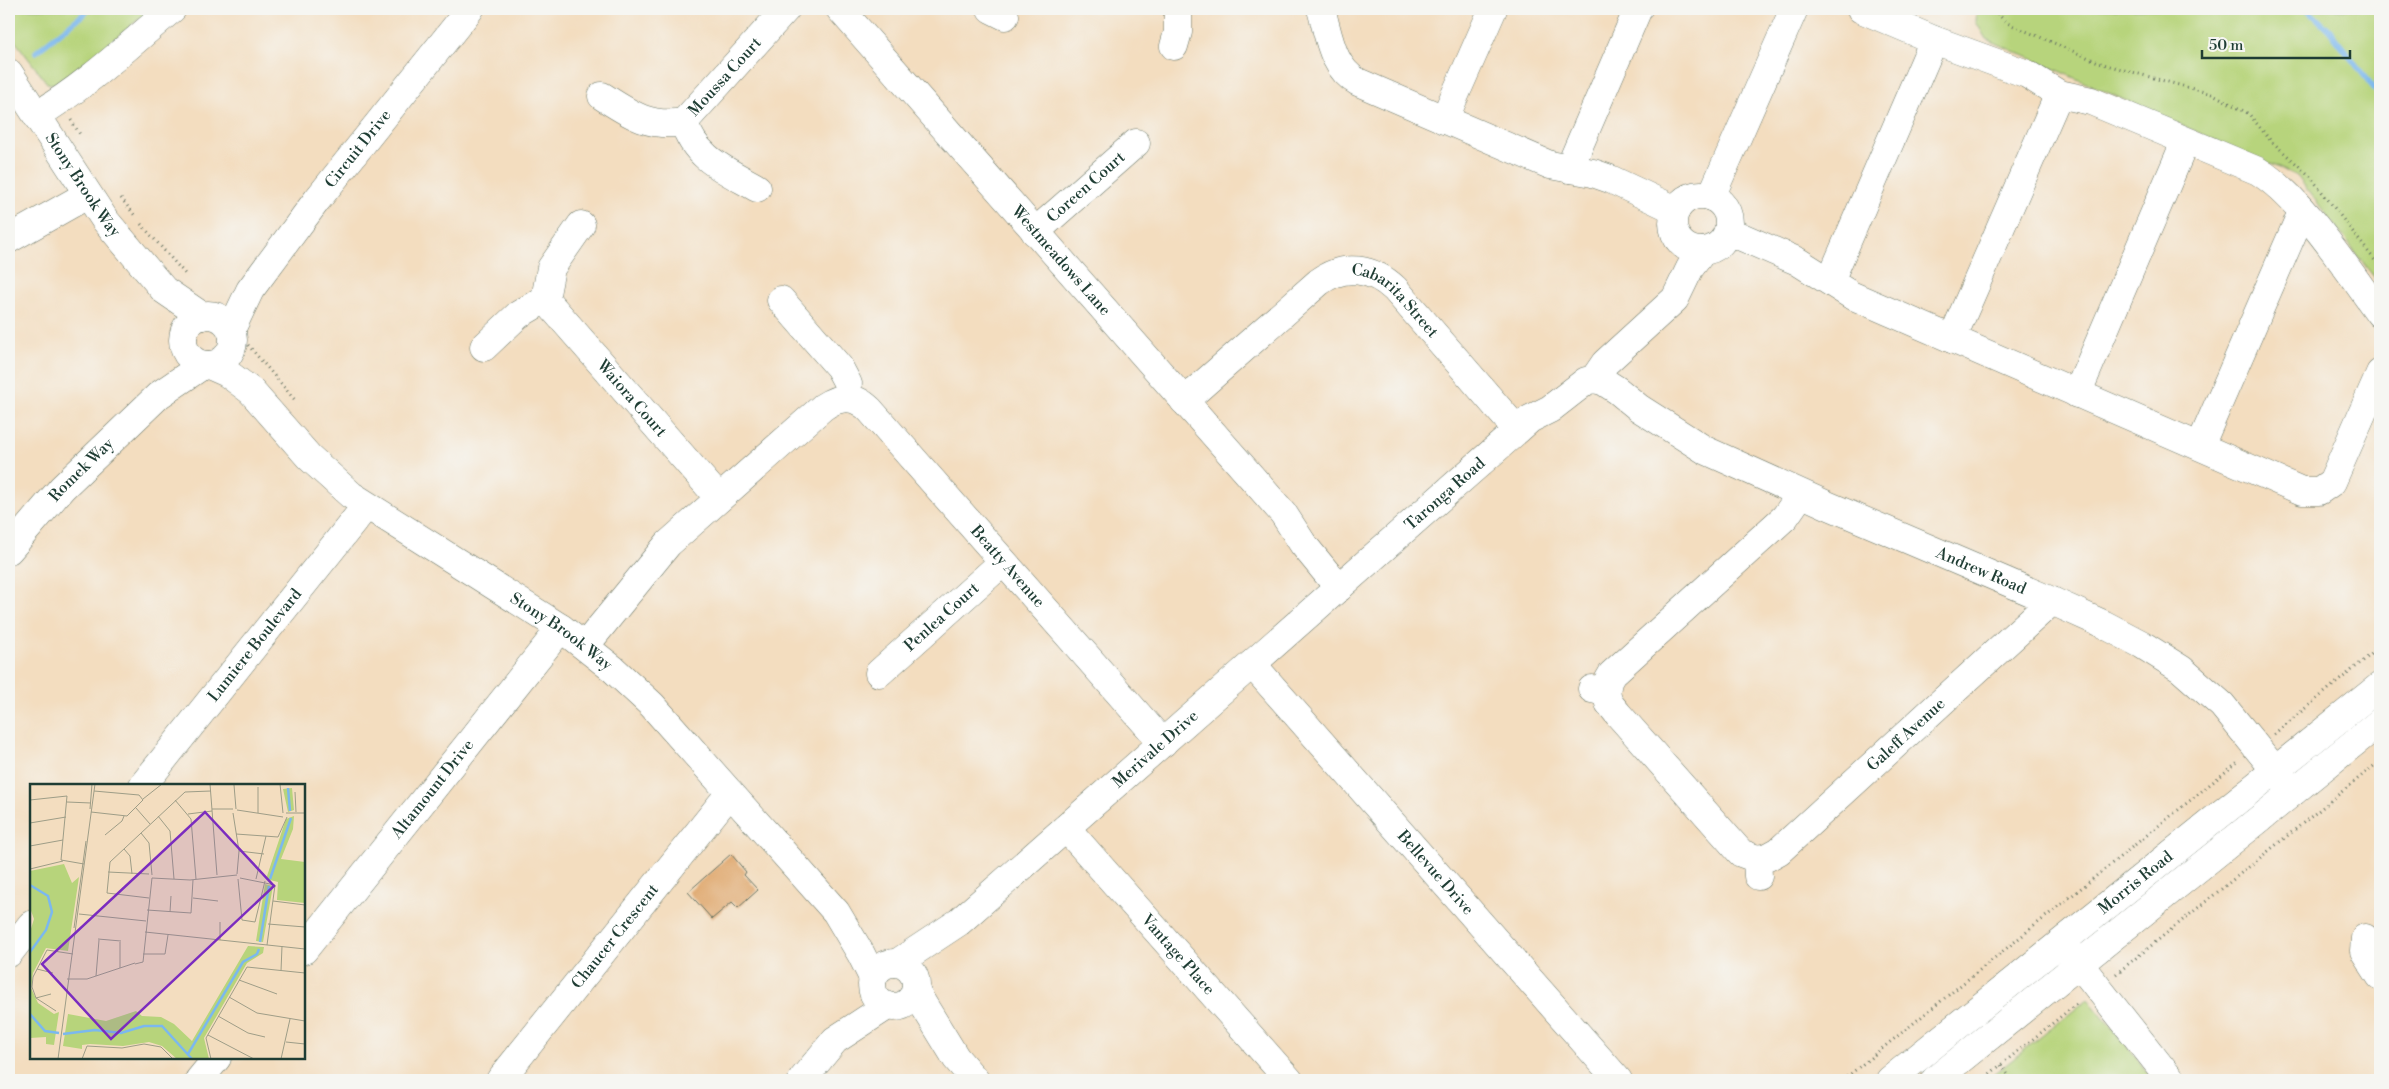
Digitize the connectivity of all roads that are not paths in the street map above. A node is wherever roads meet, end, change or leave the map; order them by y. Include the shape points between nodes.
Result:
1 (172, 9) edge
2 (470, 9) edge
3 (786, 9) edge
4 (840, 9) edge
5 (1178, 9) edge
6 (1321, 9) edge
7 (1493, 9) edge
8 (1638, 9) edge
9 (1794, 9) edge
10 (1861, 9) edge
11 (1934, 40) junction
12 (1174, 46) dead end
13 (9, 73) edge
14 (2059, 94) junction
15 (602, 96) dead end
16 (48, 109) junction
17 (1444, 120) junction
18 (684, 122) junction
19 (2186, 142) junction
20 (1136, 143) dead end
21 (1569, 169) junction
22 (757, 188) dead end
23 (88, 195) junction
24 (1711, 197) junction
25 (1676, 210) junction
26 (2302, 212) junction
27 (581, 225) dead end
28 (1728, 230) junction
29 (1035, 232) junction
30 (9, 239) edge
31 (1678, 239) junction
32 (1703, 251) junction
33 (1830, 281) junction
34 (164, 290) junction
35 (1668, 296) junction
36 (545, 299) junction
37 (781, 300) dead end
38 (2380, 314) edge
39 (224, 325) junction
40 (1952, 339) junction
41 (184, 340) junction
42 (484, 347) dead end
43 (206, 365) junction
44 (1597, 368) junction
45 (2380, 373) edge
46 (251, 391) junction
47 (2077, 394) junction
48 (159, 395) junction
49 (846, 397) junction
50 (1184, 401) junction
51 (1517, 430) junction
52 (2200, 446) junction
53 (1801, 494) junction
54 (719, 498) junction
55 (366, 506) junction
56 (13, 534) edge
57 (1003, 562) junction
58 (1346, 582) junction
59 (2052, 601) junction
60 (561, 628) junction
61 (585, 646) junction
62 (1252, 664) junction
63 (879, 673) dead end
64 (2380, 686) edge
65 (2380, 722) edge
66 (1163, 743) junction
67 (2275, 770) junction
68 (144, 784) edge
69 (2293, 792) junction
70 (730, 793) junction
71 (1066, 828) junction
72 (960, 922) junction
73 (30, 926) edge
74 (2366, 938) dead end
75 (2062, 942) junction
76 (305, 949) edge
77 (9, 953) edge
78 (2079, 964) junction
79 (884, 972) junction
80 (2380, 976) edge
81 (915, 988) junction
82 (890, 1006) junction
83 (835, 1040) junction
84 (956, 1058) junction
85 (216, 1059) edge
86 (199, 1080) edge
87 (500, 1080) edge
88 (802, 1080) edge
89 (975, 1080) edge
90 (1289, 1080) edge
91 (1618, 1080) edge
92 (1890, 1080) edge
93 (1935, 1080) edge
94 (2171, 1080) edge

1 - 16 street
2 - 39 street, Circuit Drive via 317,200
3 - 18 street, Moussa Court
4 - 29 street, Westmeadows Lane
5 - 12 street
6 - 17 street via 1338,65 1348,77
7 - 17 street
8 - 21 street
9 - 24 street
10 - 11 street
11 - 14 street via 2027,74
11 - 33 street
13 - 16 street, Stony Brook Way
14 - 19 street via 2091,101
14 - 40 street
15 - 18 street, Moussa Court via 651,123
16 - 23 street, Stony Brook Way
17 - 21 street via 1550,165
18 - 22 street, Moussa Court via 689,138 699,152
19 - 26 street via 2258,171 2283,190
19 - 47 street
20 - 29 street, Coreen Court
21 - 25 street via 1610,179
23 - 30 street
23 - 34 street, Stony Brook Way via 111,228
24 - 25 street via 1691,197
24 - 28 street via 1726,211
25 - 31 street via 1673,224
26 - 38 street
26 - 52 street
27 - 36 street via 551,268
28 - 32 street via 1719,245
28 - 33 street via 1797,261
29 - 50 street, Westmeadows Lane
31 - 32 street via 1686,247
31 - 35 street via 1679,251 1668,280
32 - 35 street
33 - 40 street via 1851,295
34 - 39 street, Stony Brook Way
34 - 41 street, Stony Brook Way
35 - 44 street, Taronga Road via 1601,346
36 - 42 street via 518,315
36 - 54 street, Waiora Court
37 - 49 street via 839,367 848,384
39 - 41 street via 190,323
39 - 43 street via 224,360
39 - 46 street, Stony Brook Way
40 - 47 street
41 - 43 street via 190,357
41 - 48 street, Romek Way
43 - 46 street, Stony Brook Way via 227,373
43 - 48 street, Romek Way
44 - 51 street, Taronga Road via 1586,381
44 - 53 street, Andrew Road via 1610,385 1639,408 1705,450
45 - 52 street via 2336,475 2319,491 2302,491
46 - 55 street, Stony Brook Way via 326,474
47 - 52 street
48 - 56 street, Romek Way
49 - 54 street via 824,407
49 - 57 street, Beatty Avenue via 870,410
50 - 51 street, Cabarita Street via 1323,279 1352,269 1377,276 1395,289
50 - 58 street, Westmeadows Lane via 1283,513 1313,537
51 - 58 street, Taronga Road
53 - 59 street, Andrew Road
53 - 59 street, Galeff Avenue via 1785,517 1612,674 1599,690 1757,868
54 - 61 street via 668,544
55 - 60 street, Stony Brook Way
55 - 68 street, Lumiere Boulevard
57 - 63 street, Penlea Court
57 - 66 street, Beatty Avenue
58 - 62 street, Merivale Drive
59 - 67 street, Andrew Road via 2118,632 2181,669 2222,706
60 - 61 street, Stony Brook Way
60 - 76 street, Altamount Drive
61 - 70 street, Stony Brook Way via 633,686
62 - 66 street, Merivale Drive
62 - 91 street, Bellevue Drive
64 - 67 street, Morris Road
65 - 69 street, Morris Road
66 - 71 street, Merivale Drive
67 - 69 street, Andrew Road
67 - 75 street, Morris Road
69 - 78 street, Morris Road
70 - 79 street, Stony Brook Way via 836,912 875,942
70 - 87 street, Chaucer Crescent
71 - 72 street, Merivale Drive
71 - 90 street, Vantage Place
72 - 79 street, Merivale Drive
72 - 81 street, Merivale Drive
73 - 77 street
74 - 80 street via 2364,951
75 - 78 street
75 - 92 street, Morris Road
78 - 93 street, Morris Road
78 - 94 street
79 - 81 street via 911,972
79 - 82 street via 876,997
79 - 83 street, Merivale Drive via 854,1006
81 - 82 street via 906,1003
81 - 84 street
82 - 83 street
82 - 84 street
83 - 88 street
84 - 89 street
85 - 86 street

